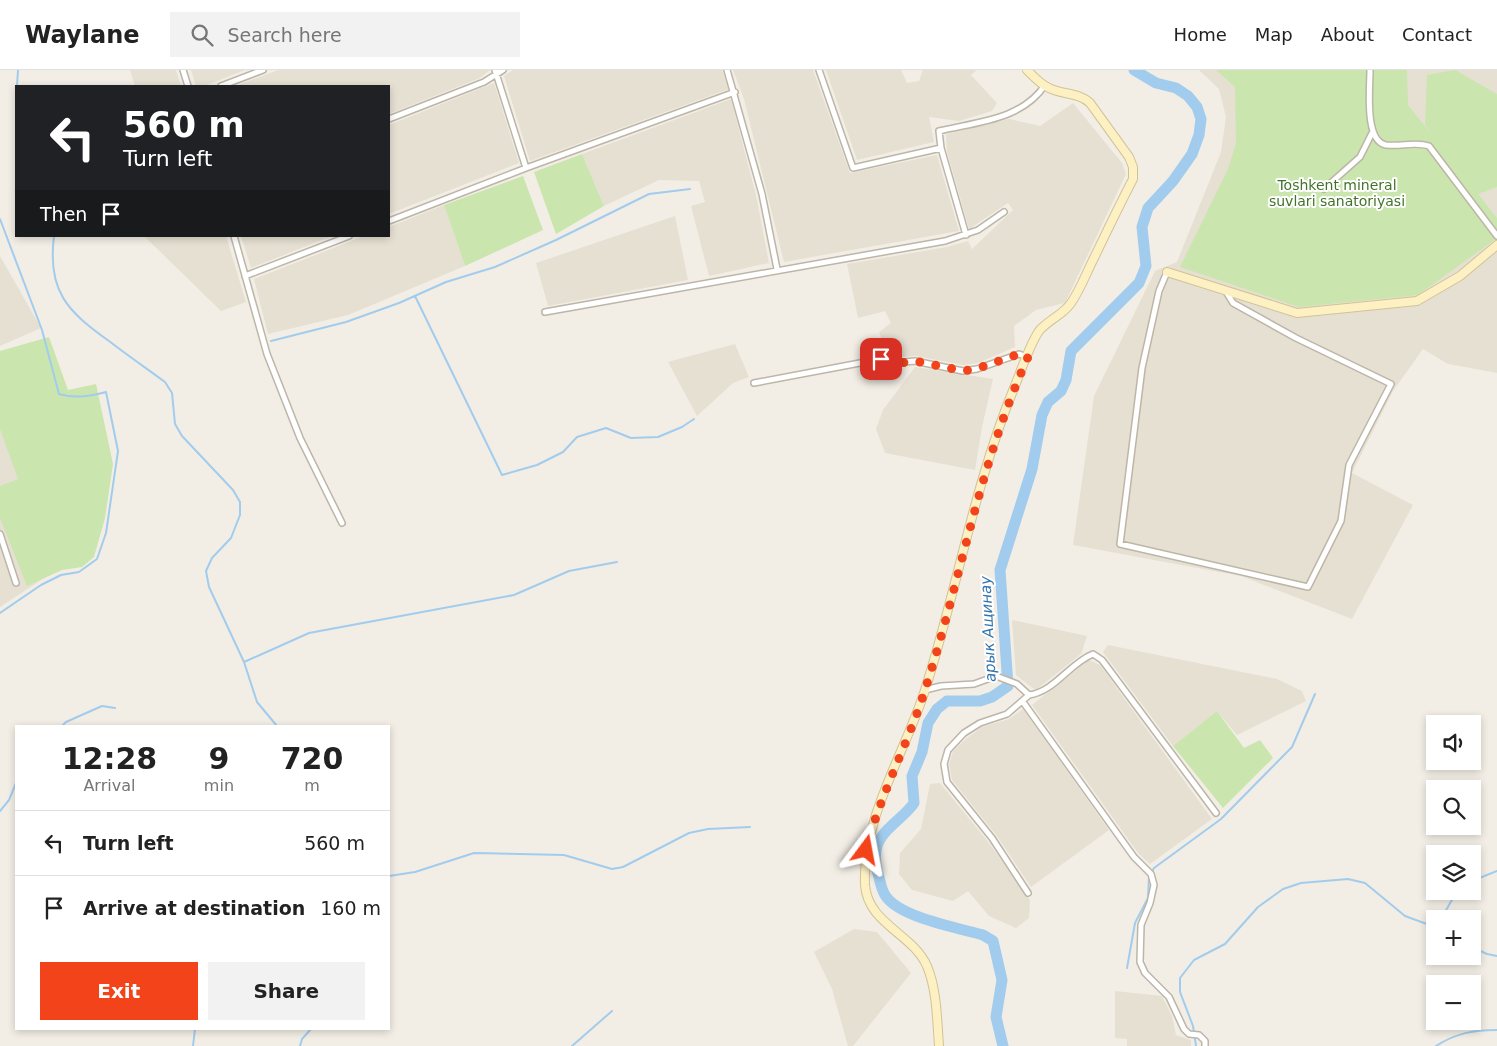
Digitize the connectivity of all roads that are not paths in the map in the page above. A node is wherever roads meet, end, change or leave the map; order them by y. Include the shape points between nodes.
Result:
1 (183, 70) edge
2 (263, 70) edge
3 (502, 70) edge
4 (727, 70) edge
5 (819, 70) edge
6 (1027, 70) edge
7 (1370, 70) edge
8 (496, 72) edge
9 (188, 85) edge
10 (224, 85) edge
11 (1044, 86) junction
12 (735, 92) junction
13 (390, 120) edge
14 (1372, 133) junction
15 (941, 148) junction
16 (526, 168) junction
17 (1324, 189) dead end
18 (1004, 212) dead end
19 (390, 221) edge
20 (966, 235) junction
21 (1497, 236) edge
22 (234, 237) edge
23 (346, 237) edge
24 (1497, 246) edge
25 (777, 269) junction
26 (1167, 272) joint
27 (245, 276) junction
28 (1225, 290) junction
29 (545, 312) dead end
30 (1028, 357) junction
31 (754, 383) dead end
32 (342, 523) dead end
33 (0, 534) edge
34 (16, 582) dead end
35 (925, 690) junction
36 (1029, 695) junction
37 (1023, 702) junction
38 (1216, 813) dead end
39 (1028, 893) dead end
40 (939, 1046) edge
41 (1205, 1046) edge

1 - 9 street
2 - 10 street
3 - 8 street
4 - 12 street
5 - 15 street via 853,168
6 - 11 main road
7 - 14 street
8 - 13 street via 484,82
8 - 16 street
11 - 15 street via 1036,98 1009,115 939,131
11 - 30 main road via 1083,97 1090,103 1130,157 1133,173 1072,301 1040,331
12 - 16 street
12 - 25 street via 762,194
14 - 17 street via 1360,157
14 - 21 street via 1386,145 1429,146
15 - 20 street
16 - 19 street
18 - 20 street
20 - 25 street
22 - 27 street
23 - 27 street
24 - 28 main road via 1460,276 1417,301 1297,313
25 - 29 street
26 - 28 main road
26 - 28 street via 1159,291 1142,368 1120,544 1308,587 1341,521 1349,465 1391,384 1233,304
27 - 32 street via 267,354 300,438
30 - 31 street via 1019,354 963,371 915,361 894,364 881,359
30 - 35 main road via 997,432
33 - 34 street
35 - 36 street via 974,684 996,676 1017,684
35 - 40 main road via 873,822 866,850 865,887 877,916 918,951 927,966 934,991
36 - 37 street
36 - 38 street via 1040,694 1082,658 1093,654 1102,660
37 - 39 street via 1007,714 964,732 948,750 944,764 947,782 992,838
37 - 41 street via 1134,857 1151,874 1154,885 1141,925 1140,962 1145,973 1169,997 1184,1029 1189,1034 1199,1035

